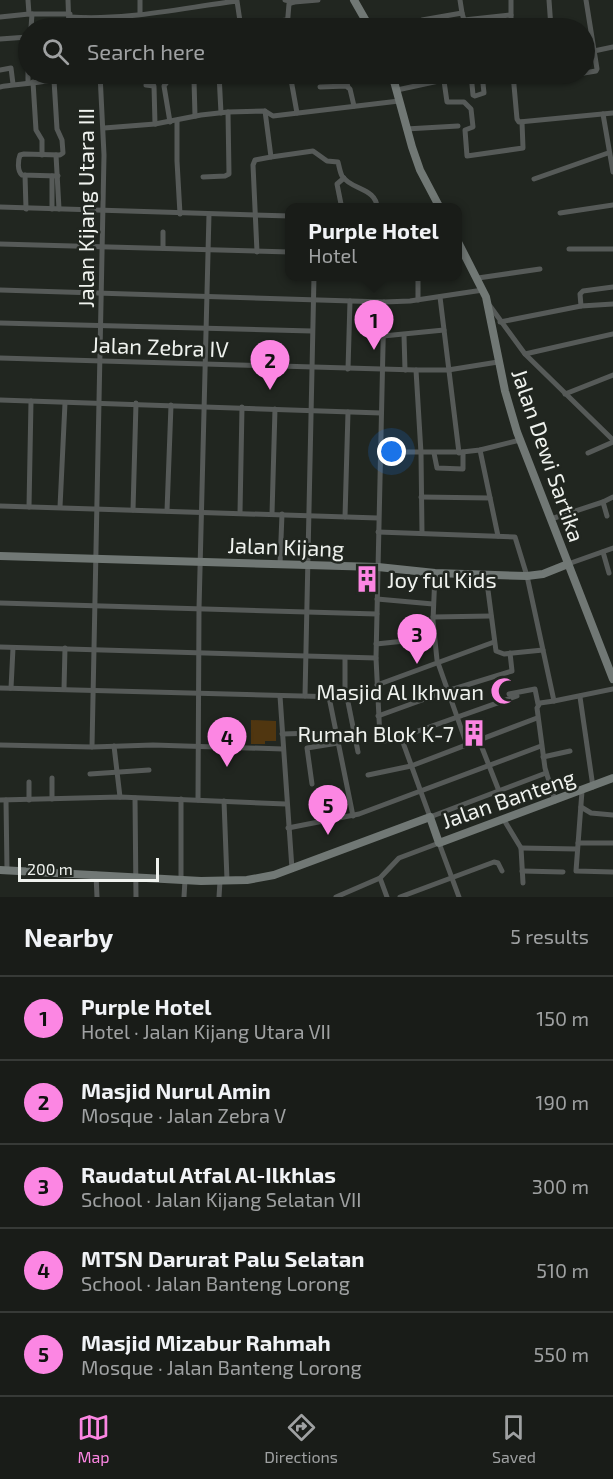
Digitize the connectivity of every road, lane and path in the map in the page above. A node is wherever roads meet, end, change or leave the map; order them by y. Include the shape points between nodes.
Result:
1 (28, 0) edge
2 (68, 0) edge
3 (140, 0) edge
4 (285, 0) edge
5 (318, 0) edge
6 (354, 0) edge
7 (460, 0) edge
8 (511, 0) edge
9 (549, 0) edge
10 (586, 0) edge
11 (237, 1) edge
12 (294, 2) junction
13 (462, 13) junction
14 (30, 14) junction
15 (140, 14) junction
16 (511, 15) joint
17 (70, 16) junction
18 (0, 17) edge
19 (31, 18) edge
20 (86, 18) joint
21 (240, 18) edge
22 (287, 18) edge
23 (364, 18) edge
24 (433, 18) edge
25 (463, 18) edge
26 (483, 18) edge
27 (550, 18) edge
28 (589, 18) edge
29 (18, 38) edge
30 (0, 39) edge
31 (613, 47) edge
32 (595, 51) edge
33 (595, 57) edge
34 (0, 69) edge
35 (595, 71) edge
36 (14, 84) junction
37 (18, 84) edge
38 (31, 84) edge
39 (54, 84) edge
40 (101, 84) edge
41 (146, 84) dead end
42 (194, 84) edge
43 (222, 84) edge
44 (292, 84) edge
45 (347, 84) edge
46 (395, 84) edge
47 (419, 84) edge
48 (445, 84) edge
49 (473, 84) edge
50 (483, 84) edge
51 (514, 84) edge
52 (154, 86) junction
53 (164, 86) joint
54 (0, 87) edge
55 (320, 87) dead end
56 (348, 87) junction
57 (397, 90) junction
58 (399, 101) junction
59 (354, 106) junction
60 (265, 111) junction
61 (224, 113) junction
62 (297, 113) junction
63 (613, 113) edge
64 (603, 114) junction
65 (195, 116) junction
66 (173, 121) junction
67 (520, 122) junction
68 (155, 124) junction
69 (458, 126) dead end
70 (104, 128) junction
71 (406, 129) junction
72 (609, 153) junction
73 (42, 155) junction
74 (56, 155) junction
75 (271, 158) junction
76 (613, 172) edge
77 (25, 175) junction
78 (55, 176) junction
79 (204, 177) dead end
80 (344, 178) junction
81 (534, 179) dead end
82 (341, 203) edge
83 (377, 203) edge
84 (438, 203) edge
85 (613, 205) edge
86 (0, 207) edge
87 (26, 208) junction
88 (55, 209) junction
89 (104, 210) junction
90 (560, 213) dead end
91 (180, 214) junction
92 (208, 214) junction
93 (255, 215) junction
94 (285, 216) edge
95 (163, 232) dead end
96 (0, 244) edge
97 (103, 246) junction
98 (163, 248) junction
99 (462, 249) edge
100 (569, 249) dead end
101 (613, 249) edge
102 (207, 250) junction
103 (257, 252) junction
104 (285, 252) edge
105 (540, 269) dead end
106 (478, 278) junction
107 (314, 281) edge
108 (418, 281) edge
109 (613, 287) edge
110 (0, 290) edge
111 (483, 290) junction
112 (102, 294) junction
113 (207, 297) junction
114 (440, 297) junction
115 (313, 300) junction
116 (418, 300) junction
117 (350, 301) junction
118 (384, 302) junction
119 (488, 302) junction
120 (613, 304) edge
121 (581, 306) junction
122 (500, 322) junction
123 (0, 323) edge
124 (101, 326) junction
125 (207, 329) junction
126 (444, 330) junction
127 (312, 331) junction
128 (613, 334) edge
129 (404, 335) junction
130 (383, 336) junction
131 (525, 354) junction
132 (0, 358) edge
133 (100, 361) junction
134 (498, 362) junction
135 (206, 364) junction
136 (312, 367) junction
137 (348, 369) junction
138 (382, 370) junction
139 (405, 370) junction
140 (416, 370) junction
141 (448, 370) junction
142 (613, 375) edge
143 (565, 394) junction
144 (0, 400) edge
145 (31, 401) junction
146 (64, 403) junction
147 (100, 403) junction
148 (136, 403) junction
149 (171, 405) junction
150 (204, 406) junction
151 (242, 407) junction
152 (275, 409) junction
153 (311, 410) junction
154 (348, 412) junction
155 (381, 413) junction
156 (520, 440) junction
157 (613, 441) edge
158 (480, 450) junction
159 (380, 452) junction
160 (461, 452) junction
161 (421, 453) junction
162 (434, 453) junction
163 (588, 453) dead end
164 (422, 497) junction
165 (613, 497) edge
166 (490, 498) junction
167 (603, 502) junction
168 (0, 506) edge
169 (29, 507) junction
170 (60, 507) junction
171 (98, 508) junction
172 (134, 510) junction
173 (167, 511) junction
174 (202, 512) junction
175 (240, 513) junction
176 (272, 514) junction
177 (282, 514) junction
178 (309, 516) junction
179 (607, 516) dead end
180 (345, 517) junction
181 (378, 518) junction
182 (551, 519) junction
183 (378, 532) junction
184 (422, 533) junction
185 (498, 536) junction
186 (613, 548) edge
187 (603, 552) junction
188 (0, 556) edge
189 (96, 558) junction
190 (201, 561) junction
191 (280, 564) junction
192 (568, 564) junction
193 (307, 565) junction
194 (378, 567) junction
195 (435, 573) junction
196 (609, 573) dead end
197 (486, 575) junction
198 (527, 576) junction
199 (377, 599) junction
200 (0, 603) edge
201 (95, 604) junction
202 (433, 604) junction
203 (199, 609) junction
204 (306, 611) junction
205 (376, 614) junction
206 (491, 616) junction
207 (433, 617) junction
208 (434, 638) junction
209 (494, 642) junction
210 (376, 644) junction
211 (0, 647) edge
212 (13, 648) junction
213 (65, 648) junction
214 (94, 650) junction
215 (543, 650) junction
216 (200, 652) junction
217 (510, 654) junction
218 (305, 656) junction
219 (345, 658) junction
220 (376, 658) junction
221 (438, 664) junction
222 (613, 679) edge
223 (377, 685) junction
224 (0, 688) edge
225 (11, 688) junction
226 (64, 689) junction
227 (613, 689) edge
228 (93, 690) junction
229 (447, 691) junction
230 (200, 693) junction
231 (508, 694) dead end
232 (280, 696) junction
233 (305, 696) junction
234 (517, 696) dead end
235 (329, 697) junction
236 (346, 697) junction
237 (580, 697) junction
238 (377, 698) junction
239 (554, 701) junction
240 (538, 704) junction
241 (378, 716) junction
242 (457, 718) junction
243 (537, 718) junction
244 (315, 732) dead end
245 (282, 734) junction
246 (401, 737) junction
247 (479, 740) junction
248 (338, 743) junction
249 (0, 745) edge
250 (467, 745) junction
251 (114, 746) junction
252 (541, 746) junction
253 (92, 747) junction
254 (199, 747) junction
255 (283, 749) junction
256 (570, 751) dead end
257 (358, 752) dead end
258 (543, 757) junction
259 (411, 766) junction
260 (490, 767) junction
261 (149, 770) dead end
262 (117, 772) junction
263 (546, 773) junction
264 (90, 774) dead end
265 (368, 775) dead end
266 (52, 778) dead end
267 (613, 778) edge
268 (29, 782) dead end
269 (312, 784) dead end
270 (593, 787) junction
271 (499, 791) junction
272 (582, 791) junction
273 (421, 792) junction
274 (120, 797) junction
275 (135, 798) junction
276 (52, 799) junction
277 (181, 799) junction
278 (3, 800) edge
279 (29, 800) junction
280 (198, 800) junction
281 (224, 801) junction
282 (555, 801) junction
283 (286, 804) junction
284 (581, 807) junction
285 (613, 815) edge
286 (353, 816) junction
287 (430, 817) junction
288 (504, 820) junction
289 (288, 828) junction
290 (440, 843) junction
291 (613, 843) edge
292 (577, 846) junction
293 (521, 848) junction
294 (292, 869) junction
295 (3, 870) edge
296 (502, 871) dead end
297 (522, 871) junction
298 (563, 872) dead end
299 (613, 872) edge
300 (96, 874) junction
301 (136, 877) junction
302 (380, 878) junction
303 (452, 878) junction
304 (183, 880) junction
305 (224, 880) junction
306 (523, 883) dead end
307 (97, 897) edge
308 (136, 897) edge
309 (184, 897) edge
310 (219, 897) edge
311 (336, 897) edge
312 (387, 897) edge
313 (400, 897) edge
314 (459, 897) edge

1 - 14 street
2 - 17 street
3 - 15 street
4 - 12 street
5 - 12 street
6 - 23 street
7 - 13 street
8 - 16 street
9 - 27 street
10 - 28 street
11 - 15 street
11 - 21 street
12 - 22 street
13 - 24 street
13 - 25 street
14 - 17 street
14 - 18 street
14 - 19 street
15 - 20 street
16 - 26 street
17 - 20 street
29 - 30 street
31 - 32 street
33 - 35 street
34 - 36 street via 11,68
36 - 37 street
36 - 54 street
38 - 73 street
39 - 74 street via 63,153
40 - 70 street, Jalan Kijang Utara III
41 - 52 street
42 - 65 street
43 - 61 street
44 - 62 street
45 - 56 street
46 - 57 street
47 - 57 street
48 - 67 street via 447,102 470,106 473,126 465,130 467,156 523,148
49 - 50 street via 475,96 484,93
51 - 67 street
52 - 53 street
52 - 68 street
53 - 66 street
55 - 56 street
56 - 59 street
57 - 58 street
58 - 59 street
58 - 71 street
59 - 62 street
60 - 61 street
60 - 62 street via 273,116
60 - 75 street
61 - 65 street
61 - 79 street via 229,174
63 - 64 street
64 - 67 street
64 - 72 street
65 - 66 street
66 - 68 street
66 - 91 street
68 - 70 street
69 - 71 street
70 - 89 street, Jalan Kijang Utara III
71 - 84 street via 420,170
72 - 76 street
72 - 81 street
73 - 74 street
73 - 77 street via 20,155 19,172
74 - 78 street
75 - 80 street via 313,151 327,161 338,162
75 - 93 street via 255,160 253,165
77 - 78 street
77 - 87 street
78 - 88 street
80 - 82 street via 337,183
80 - 83 street via 372,195
85 - 90 street
86 - 87 street
87 - 88 street
88 - 89 street
89 - 91 street
89 - 97 street, Jalan Kijang Utara III
91 - 92 street
92 - 93 street
92 - 102 street
93 - 94 street
93 - 103 street
95 - 98 street
96 - 97 street
97 - 98 street
97 - 112 street, Jalan Kijang Utara III
98 - 102 street
99 - 106 street, Jalan Dewi Sartika
100 - 101 street
102 - 103 street
102 - 113 street
103 - 104 street
105 - 106 street
106 - 111 street, Jalan Dewi Sartika
107 - 115 street
108 - 116 street
109 - 121 street via 583,291
110 - 112 street
111 - 114 street
111 - 119 street, Jalan Dewi Sartika
112 - 113 street
112 - 124 street, Jalan Kijang Utara III
113 - 115 street
113 - 125 street
114 - 116 street
114 - 126 street
115 - 117 street
115 - 127 street
116 - 118 street
117 - 118 street
117 - 137 street
118 - 130 street
119 - 122 street
119 - 134 street, Jalan Dewi Sartika
120 - 121 street
121 - 122 street
122 - 131 street
123 - 124 street
124 - 125 street
124 - 133 street, Jalan Kijang Utara III
125 - 127 street
125 - 135 street
126 - 129 street
126 - 141 street
127 - 136 street
128 - 131 street
129 - 130 street
129 - 139 street
130 - 138 street
131 - 143 street
132 - 133 street, Jalan Zebra IV
133 - 135 street, Jalan Zebra IV
133 - 147 street, Jalan Kijang Utara III
134 - 141 street, Jalan Zebra IV
134 - 156 street, Jalan Dewi Sartika
135 - 136 street, Jalan Zebra IV
135 - 150 street
136 - 137 street, Jalan Zebra IV
136 - 153 street
137 - 138 street, Jalan Zebra IV
138 - 139 street, Jalan Zebra IV
138 - 155 street
139 - 140 street, Jalan Zebra IV
140 - 141 street, Jalan Zebra IV
140 - 161 street
141 - 160 street
142 - 143 street
143 - 157 street
144 - 145 street
145 - 146 street
145 - 169 street
146 - 147 street
146 - 170 street
147 - 148 street
147 - 171 street, Jalan Kijang Utara III
148 - 149 street
148 - 172 street
149 - 150 street
149 - 173 street
150 - 151 street
150 - 174 street
151 - 152 street
151 - 175 street
152 - 153 street
152 - 176 street
153 - 154 street
153 - 178 street
154 - 155 street
154 - 180 street
155 - 159 street
156 - 158 street
156 - 182 street, Jalan Dewi Sartika
157 - 163 street
158 - 160 street
158 - 166 street
159 - 161 street
159 - 181 street
160 - 162 street
160 - 162 street via 463,469 436,468
161 - 162 street
161 - 164 street
164 - 166 street
164 - 184 street
165 - 167 street
166 - 185 street
167 - 179 street
167 - 182 street
168 - 169 street
169 - 170 street
170 - 171 street
171 - 172 street
171 - 189 street, Jalan Kijang Utara III
172 - 173 street
173 - 174 street
174 - 175 street
174 - 190 street
175 - 176 street
176 - 177 street
177 - 178 street
177 - 191 street
178 - 180 street
178 - 193 street
180 - 181 street
181 - 183 street
182 - 192 street, Jalan Dewi Sartika
183 - 184 street
183 - 194 street
184 - 185 street
185 - 198 street via 516,538
186 - 187 street
187 - 192 street
187 - 196 street
188 - 189 street, Jalan Kijang
189 - 190 street, Jalan Kijang
189 - 201 street, Jalan Kijang Utara III
190 - 191 street, Jalan Kijang
190 - 203 street
191 - 193 street, Jalan Kijang
192 - 198 street, Jalan Kijang
192 - 222 street, Jalan Dewi Sartika
193 - 194 street, Jalan Kijang
193 - 204 street
194 - 195 street, Jalan Kijang
194 - 199 street
195 - 197 street, Jalan Kijang
195 - 202 street
197 - 198 street, Jalan Kijang
197 - 206 street
198 - 215 street
199 - 202 street
199 - 205 street
200 - 201 street
201 - 203 street
201 - 214 street, Jalan Kijang Utara III
202 - 207 street
203 - 204 street
203 - 216 street
204 - 205 street
204 - 218 street
205 - 210 street
206 - 207 street
206 - 209 street
207 - 208 street
208 - 210 street
208 - 221 street
209 - 217 street via 498,653
209 - 221 street
210 - 220 street
211 - 212 street
212 - 213 street
212 - 225 street
213 - 214 street
213 - 226 street
214 - 216 street
214 - 228 street, Jalan Kijang Utara III
215 - 217 street
215 - 239 street
216 - 218 street
216 - 230 street
217 - 229 street via 512,672
218 - 219 street
218 - 233 street
219 - 220 street
219 - 236 street
220 - 223 street
221 - 223 street
221 - 229 street
223 - 238 street
224 - 225 street
225 - 226 street
226 - 228 street
227 - 237 street
228 - 230 street
228 - 253 street, Jalan Kijang Utara III
229 - 241 street
229 - 242 street
230 - 232 street
230 - 254 street
231 - 240 street via 535,689
232 - 233 street
232 - 245 street
233 - 235 street
234 - 242 street
235 - 236 street
235 - 248 street
236 - 238 street
236 - 257 street
237 - 239 street
237 - 270 street
238 - 241 street
239 - 240 street
240 - 243 street
241 - 246 street via 381,740
242 - 246 street
242 - 250 street
243 - 247 street
243 - 252 street
244 - 245 street
245 - 255 street
246 - 259 street
247 - 250 street
247 - 260 street
248 - 269 street via 307,748
248 - 286 street
249 - 253 street
250 - 259 street
251 - 253 street
251 - 254 street
251 - 262 street
252 - 258 street
252 - 260 street
254 - 255 street
254 - 280 street
255 - 283 street
256 - 258 street
258 - 263 street
259 - 265 street
259 - 273 street
260 - 271 street
260 - 273 street
261 - 262 street
262 - 264 street
262 - 274 street
263 - 271 street, Jalan Banteng
263 - 282 street
266 - 276 street
267 - 270 street, Jalan Banteng
268 - 279 street
270 - 272 street, Jalan Banteng
271 - 287 street, Jalan Banteng
272 - 282 street, Jalan Banteng
272 - 284 street
273 - 286 street
273 - 287 street
274 - 275 street
274 - 276 street
275 - 277 street
275 - 301 street
276 - 279 street
277 - 280 street
277 - 304 street
278 - 279 street
278 - 295 street
280 - 281 street
281 - 283 street
281 - 305 street
282 - 288 street, Jalan Banteng
283 - 289 street
284 - 285 street via 591,813
284 - 292 street
286 - 289 street
287 - 290 street, Jalan Banteng
287 - 294 street, Jalan Banteng
288 - 290 street, Jalan Banteng
288 - 293 street
289 - 294 street
290 - 302 street via 399,858
290 - 303 street
291 - 292 street
292 - 293 street
292 - 299 street via 577,872
293 - 297 street
294 - 305 street, Jalan Banteng via 269,877
295 - 300 street, Jalan Banteng
296 - 303 street via 494,862
297 - 298 street
297 - 306 street
300 - 301 street, Jalan Banteng
300 - 307 street
301 - 304 street, Jalan Banteng
301 - 308 street
302 - 311 street
302 - 312 street
303 - 313 street
303 - 314 street
304 - 305 street, Jalan Banteng
304 - 309 street
305 - 310 street

